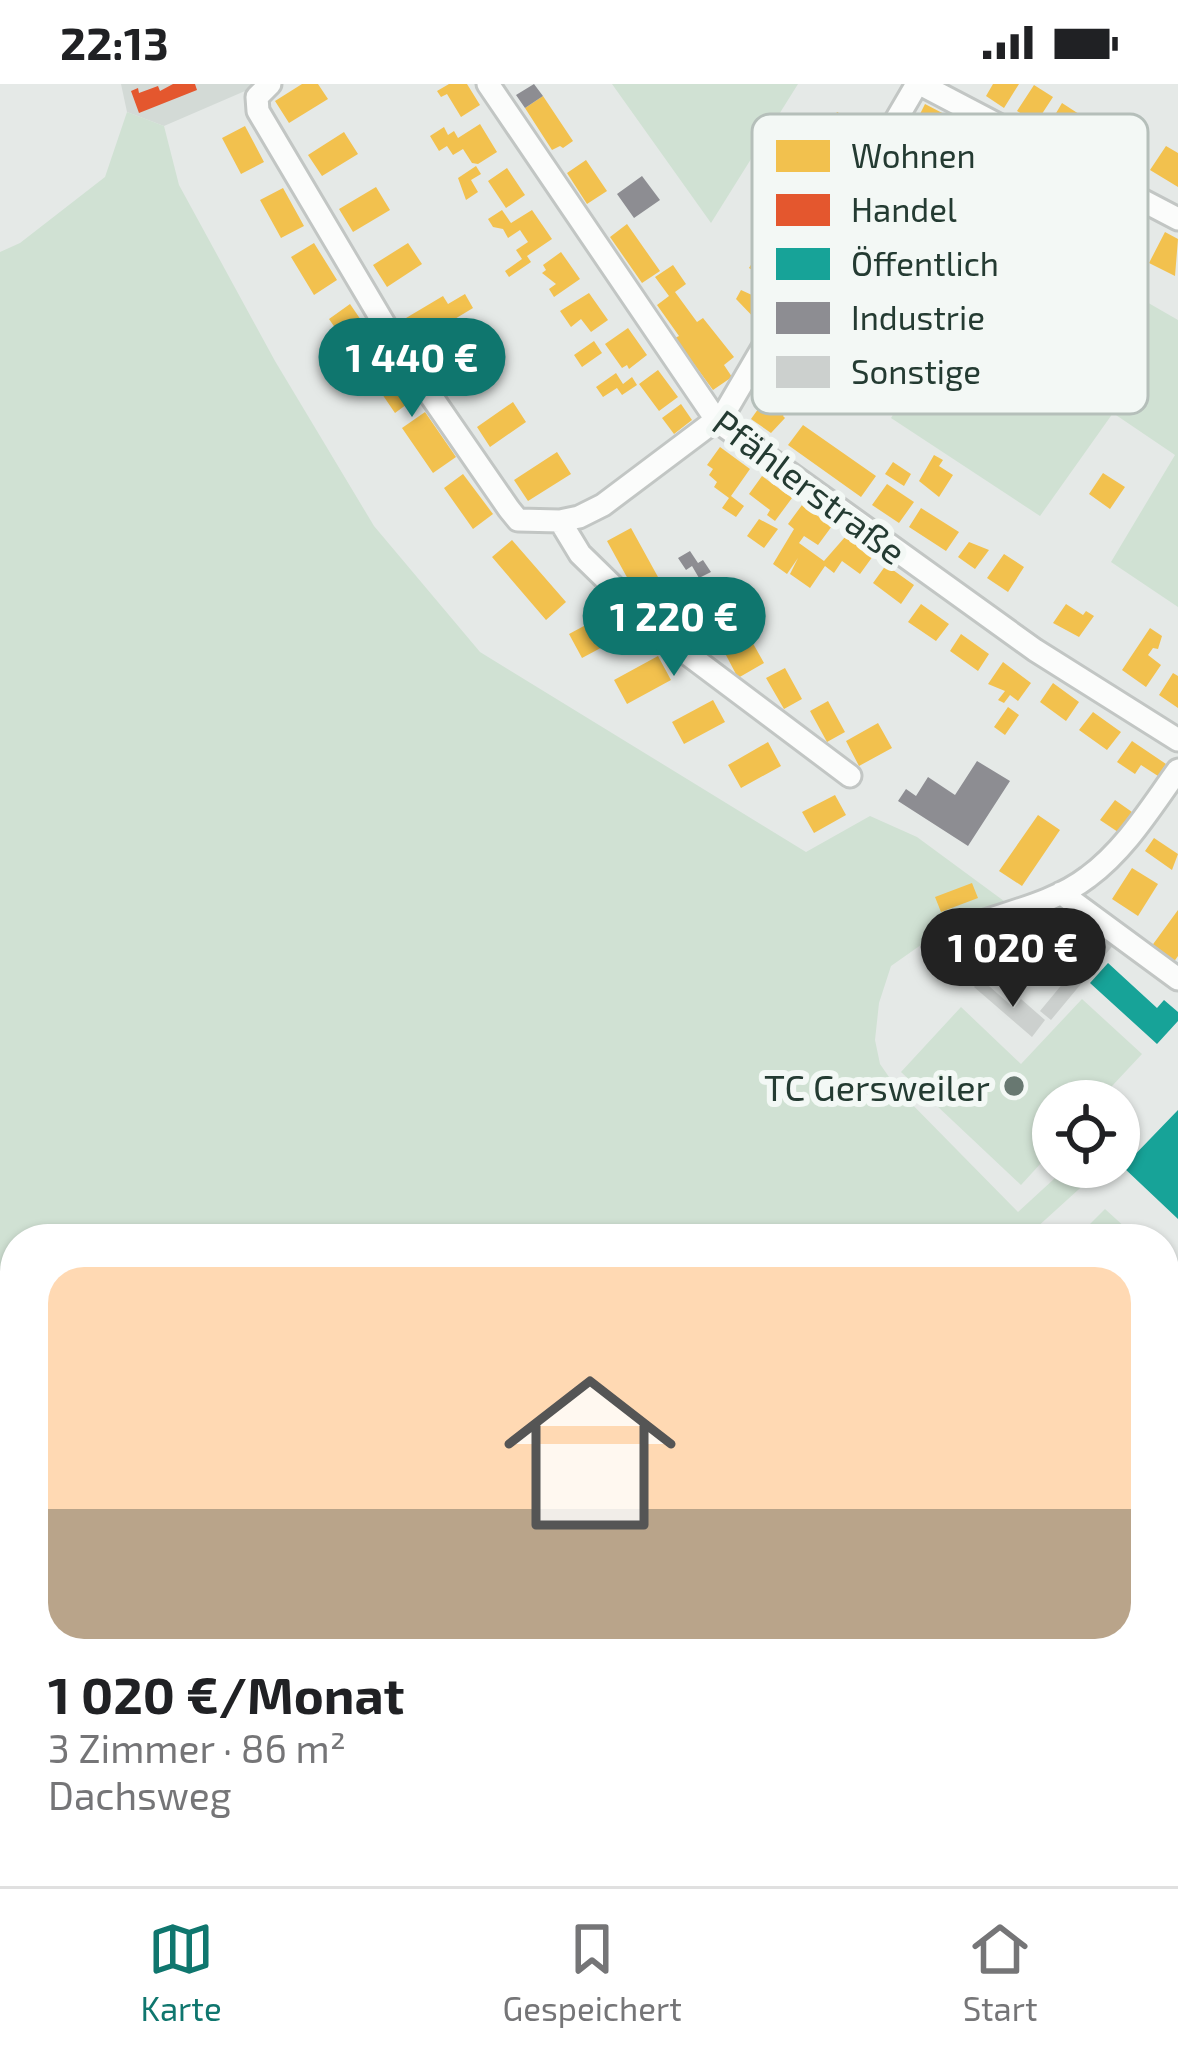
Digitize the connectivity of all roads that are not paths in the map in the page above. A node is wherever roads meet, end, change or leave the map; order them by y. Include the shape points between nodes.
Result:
1 (270, 84) edge
2 (488, 84) edge
3 (918, 84) edge
4 (901, 114) edge
5 (976, 114) edge
6 (1148, 203) edge
7 (1178, 219) edge
8 (752, 365) edge
9 (717, 421) junction
10 (560, 521) junction
11 (1178, 740) edge
12 (1178, 770) edge
13 (850, 776) dead end
14 (1061, 893) junction
15 (976, 924) dead end
16 (1178, 979) edge

1 - 10 street via 256,97 258,111 402,354 518,520
2 - 9 street, Pfählerstraße
3 - 4 street
3 - 5 street
6 - 7 street
8 - 9 street
9 - 10 street via 603,505
9 - 11 street, Pfählerstraße via 1016,637
10 - 13 street via 580,554 665,637
12 - 14 street via 1122,846
14 - 15 street
14 - 16 street

